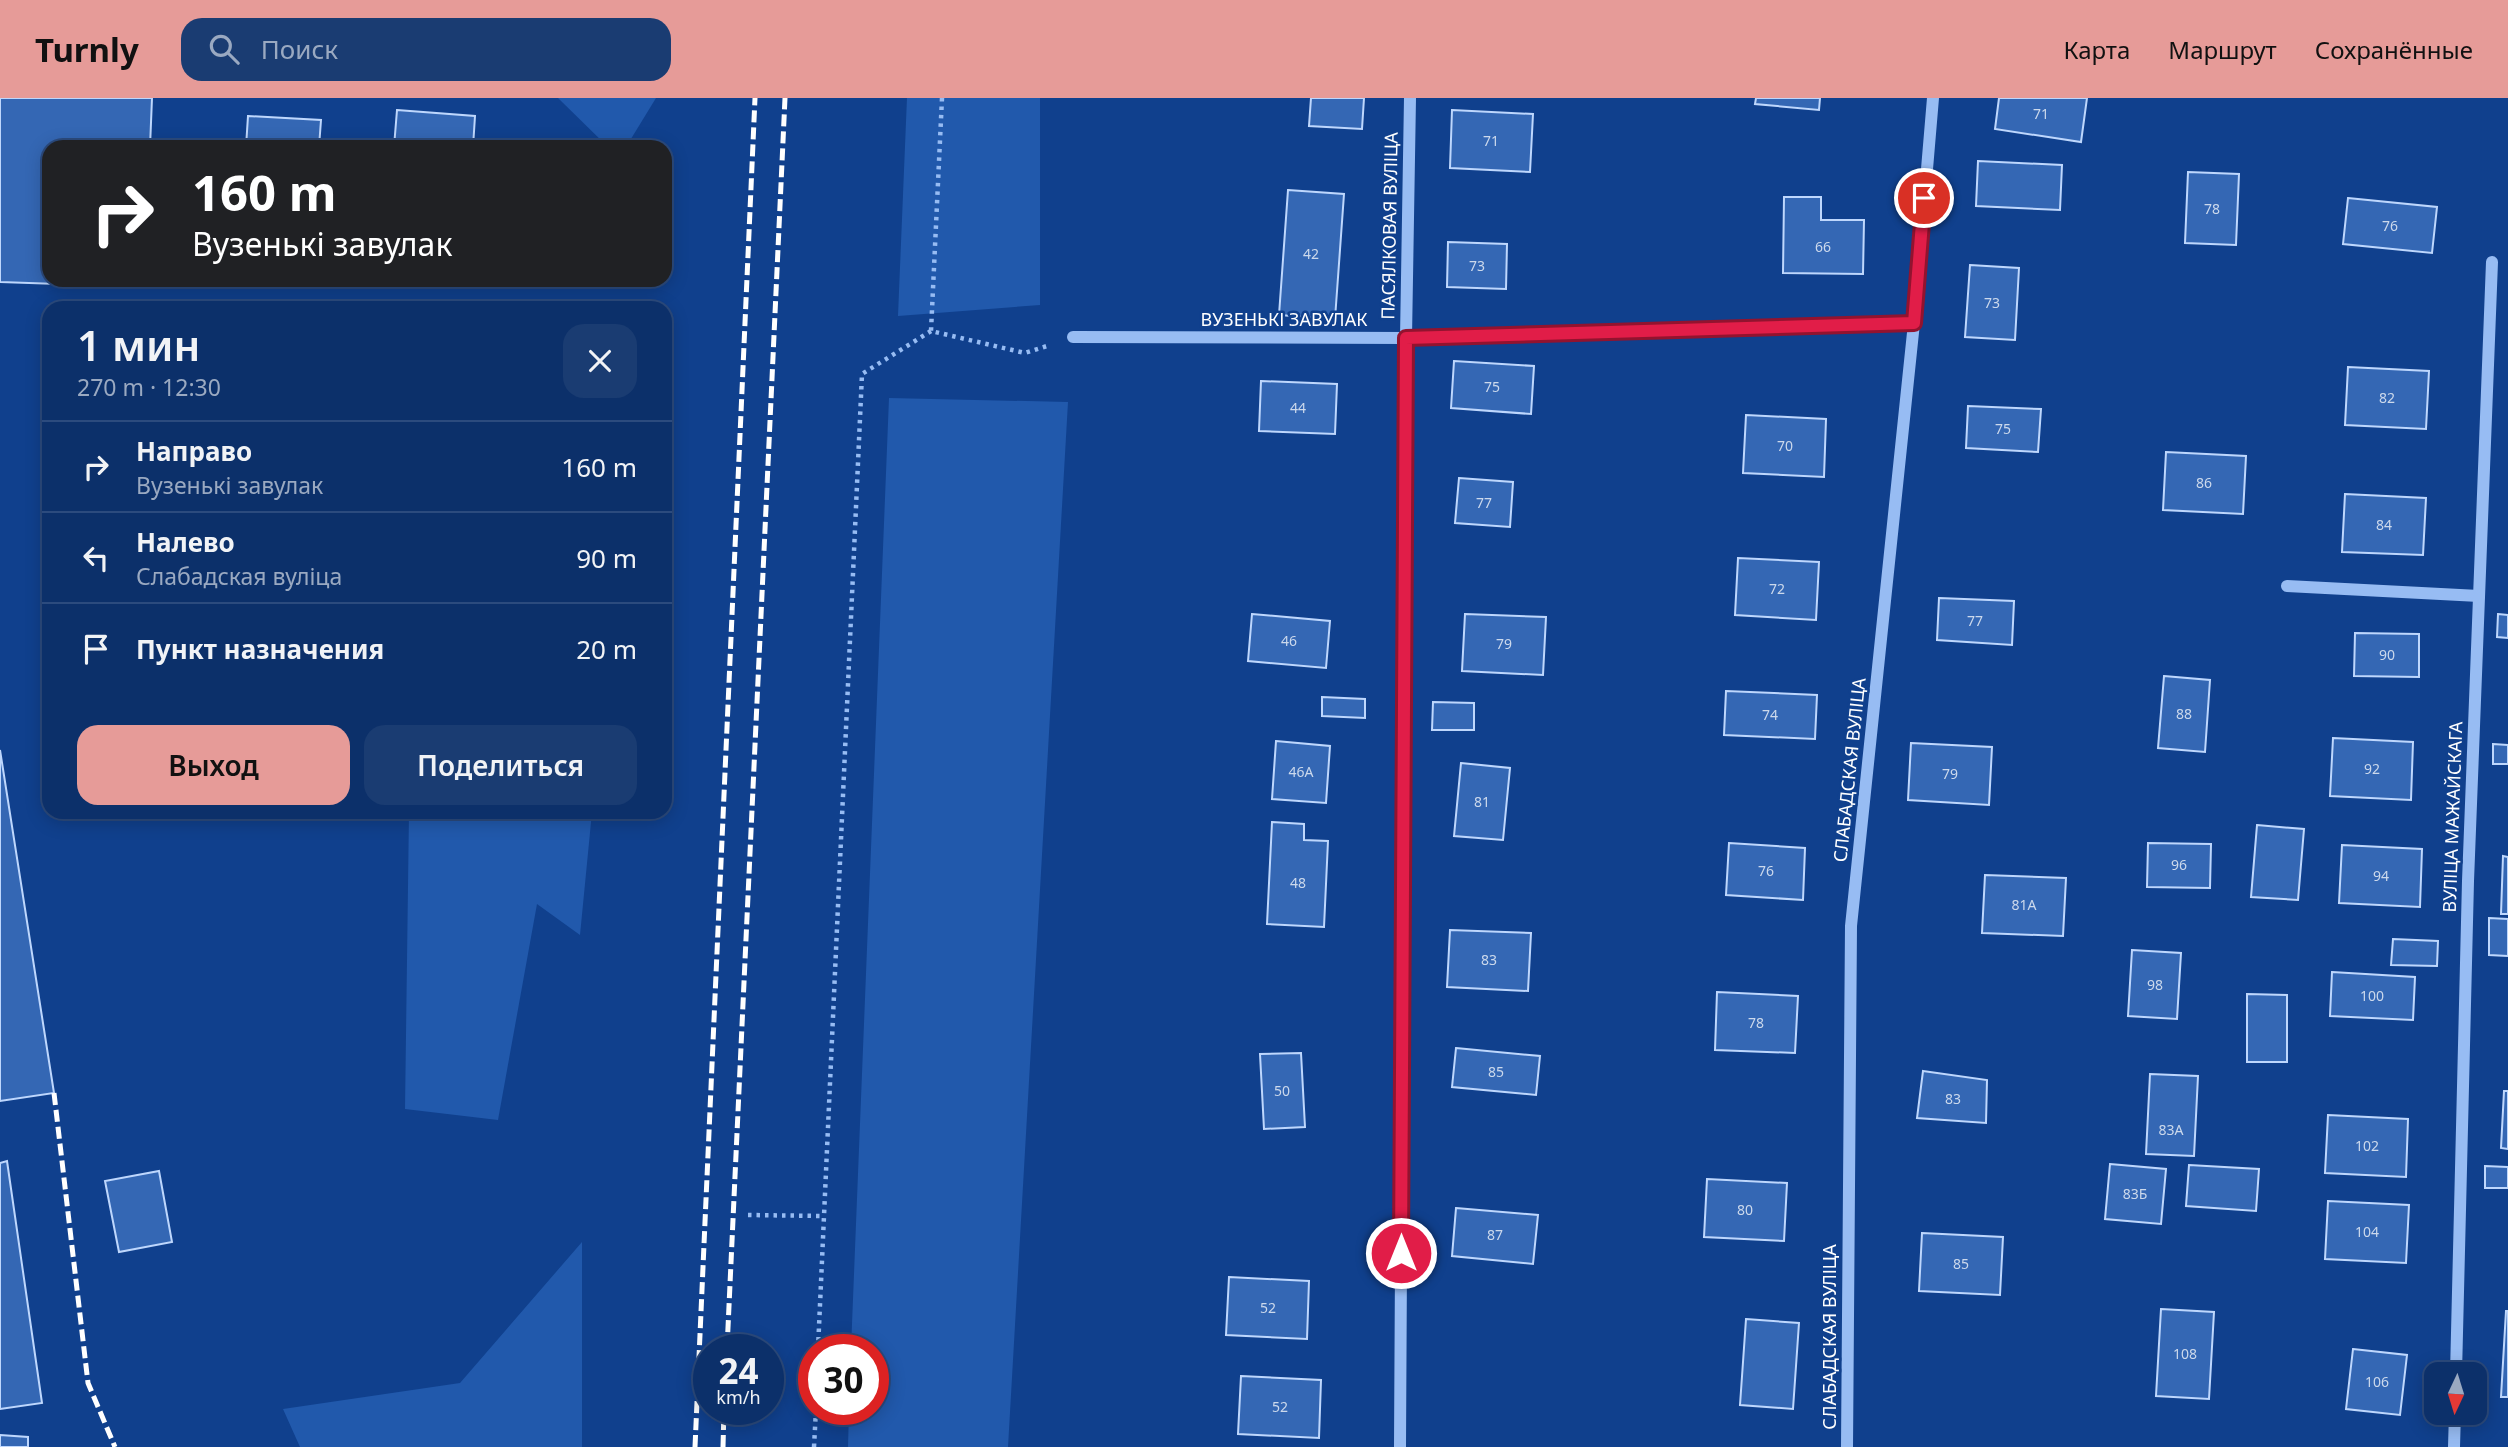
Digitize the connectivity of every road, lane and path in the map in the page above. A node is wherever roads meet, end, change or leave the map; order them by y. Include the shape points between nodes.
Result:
1 (942, 98) edge
2 (1410, 98) edge
3 (1933, 98) edge
4 (2492, 261) dead end
5 (1914, 323) junction
6 (931, 331) junction
7 (1073, 337) joint
8 (1406, 338) junction
9 (2287, 586) dead end
10 (2479, 596) junction
11 (748, 1214) dead end
12 (824, 1216) junction
13 (819, 1334) edge
14 (2456, 1362) edge
15 (815, 1425) edge
16 (2455, 1425) edge
17 (814, 1447) edge
18 (1400, 1447) edge
19 (1847, 1447) edge
20 (2454, 1447) edge

1 - 6 path
2 - 8 street, ПАСЯЛКОВАЯ ВУЛІЦА
3 - 5 street, СЛАБАДСКАЯ ВУЛІЦА
4 - 10 street, ВУЛІЦА МАЖАЙСКАГА
5 - 8 street, ВУЗЕНЬКІ ЗАВУЛАК
5 - 19 street, СЛАБАДСКАЯ ВУЛІЦА via 1851,926
6 - 7 path via 1025,353
6 - 12 path via 862,374
7 - 8 street, ВУЗЕНЬКІ ЗАВУЛАК
8 - 18 street, ПАСЯЛКОВАЯ ВУЛІЦА
9 - 10 street
10 - 14 street, ВУЛІЦА МАЖАЙСКАГА
11 - 12 path
12 - 13 path
15 - 17 path
16 - 20 street

